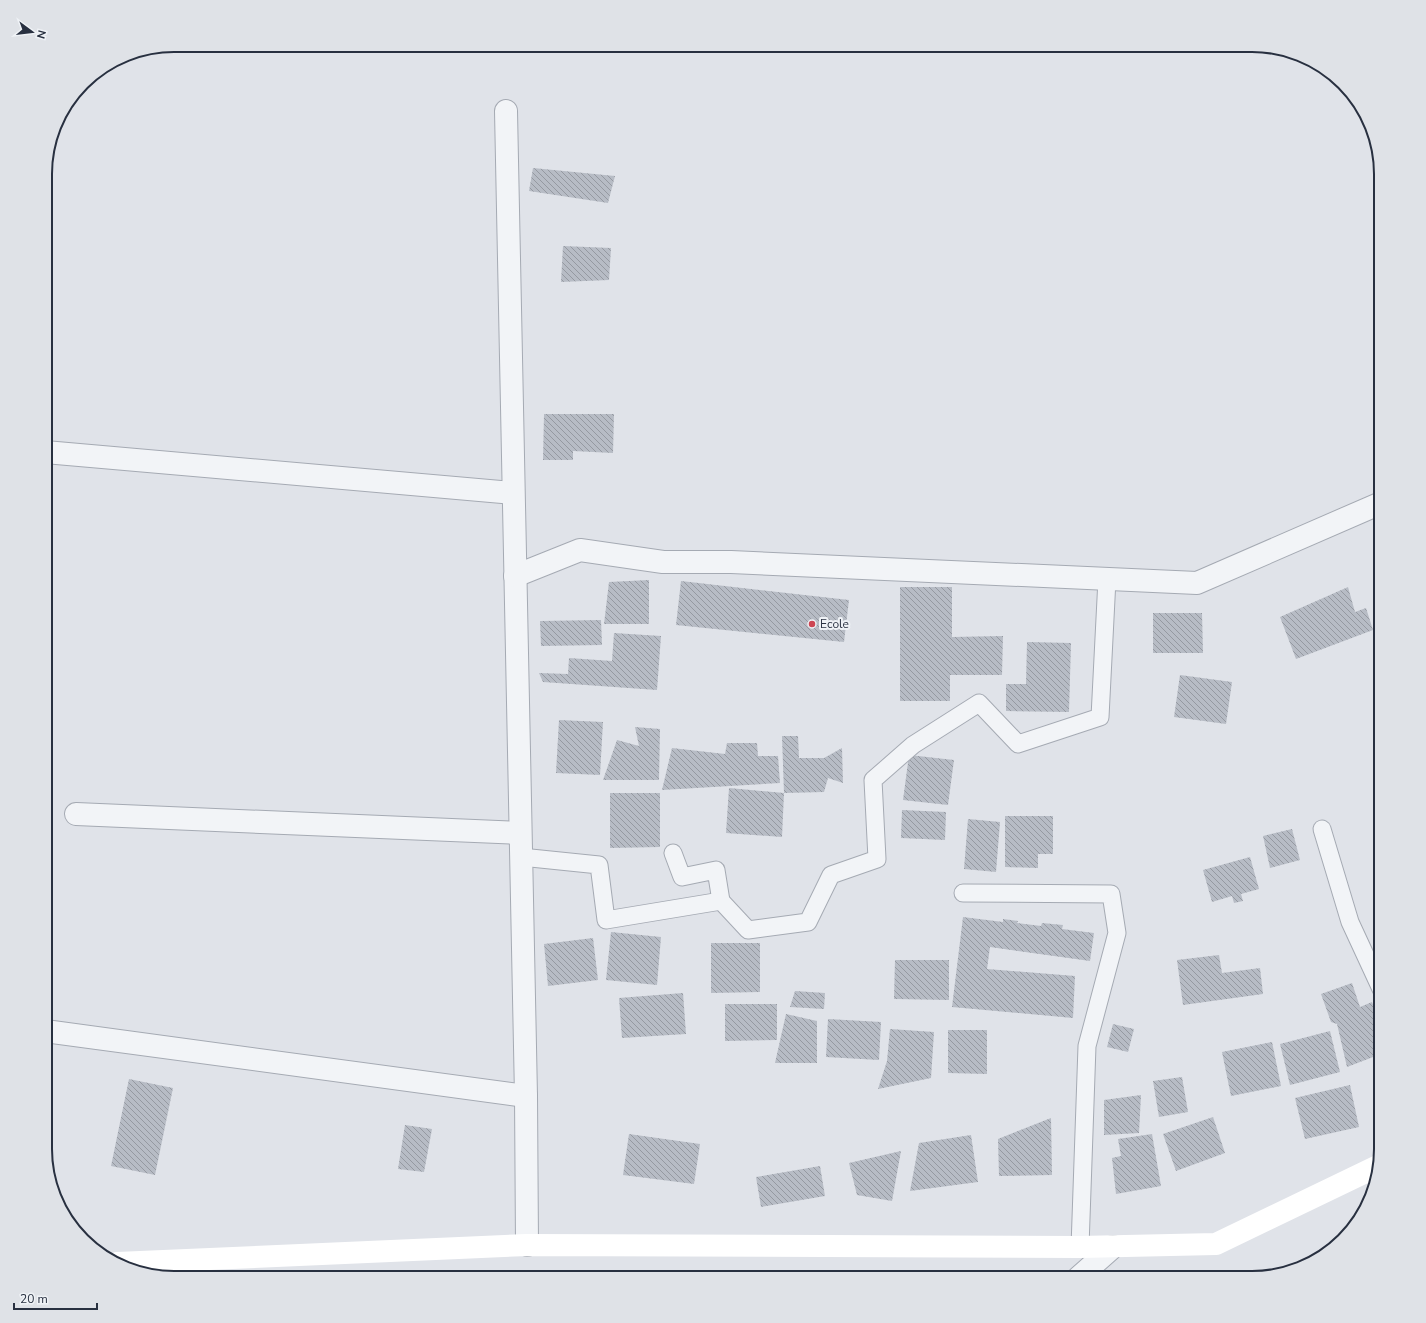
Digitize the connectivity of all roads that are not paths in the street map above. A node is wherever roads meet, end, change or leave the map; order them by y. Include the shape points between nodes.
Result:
1 (506, 110) dead end
2 (52, 453) edge
3 (514, 493) junction
4 (1374, 506) edge
5 (515, 576) junction
6 (1107, 579) junction
7 (76, 814) dead end
8 (1322, 829) dead end
9 (520, 833) junction
10 (673, 853) dead end
11 (521, 857) junction
12 (963, 893) dead end
13 (721, 901) junction
14 (1374, 974) edge
15 (52, 1032) edge
16 (526, 1096) junction
17 (1373, 1169) edge
18 (527, 1245) junction
19 (1080, 1247) junction
20 (1113, 1247) junction
21 (128, 1263) edge
22 (1086, 1271) edge

1 - 3 street
2 - 3 street
3 - 5 street
4 - 6 street via 1197,583
5 - 6 street via 580,550 663,562 747,563
5 - 9 street
6 - 13 lane via 1100,717 1018,744 979,703 913,745 872,780 876,859 831,875 808,922 748,930
7 - 9 street
8 - 14 lane via 1350,922
9 - 11 street
10 - 13 lane via 682,877 716,870
11 - 13 lane via 599,865 606,920
11 - 16 street
12 - 19 lane via 1111,894 1117,933 1087,1046
15 - 16 street
16 - 18 street
17 - 20 main road via 1216,1244
18 - 19 main road
18 - 21 main road
19 - 20 main road
20 - 22 street

